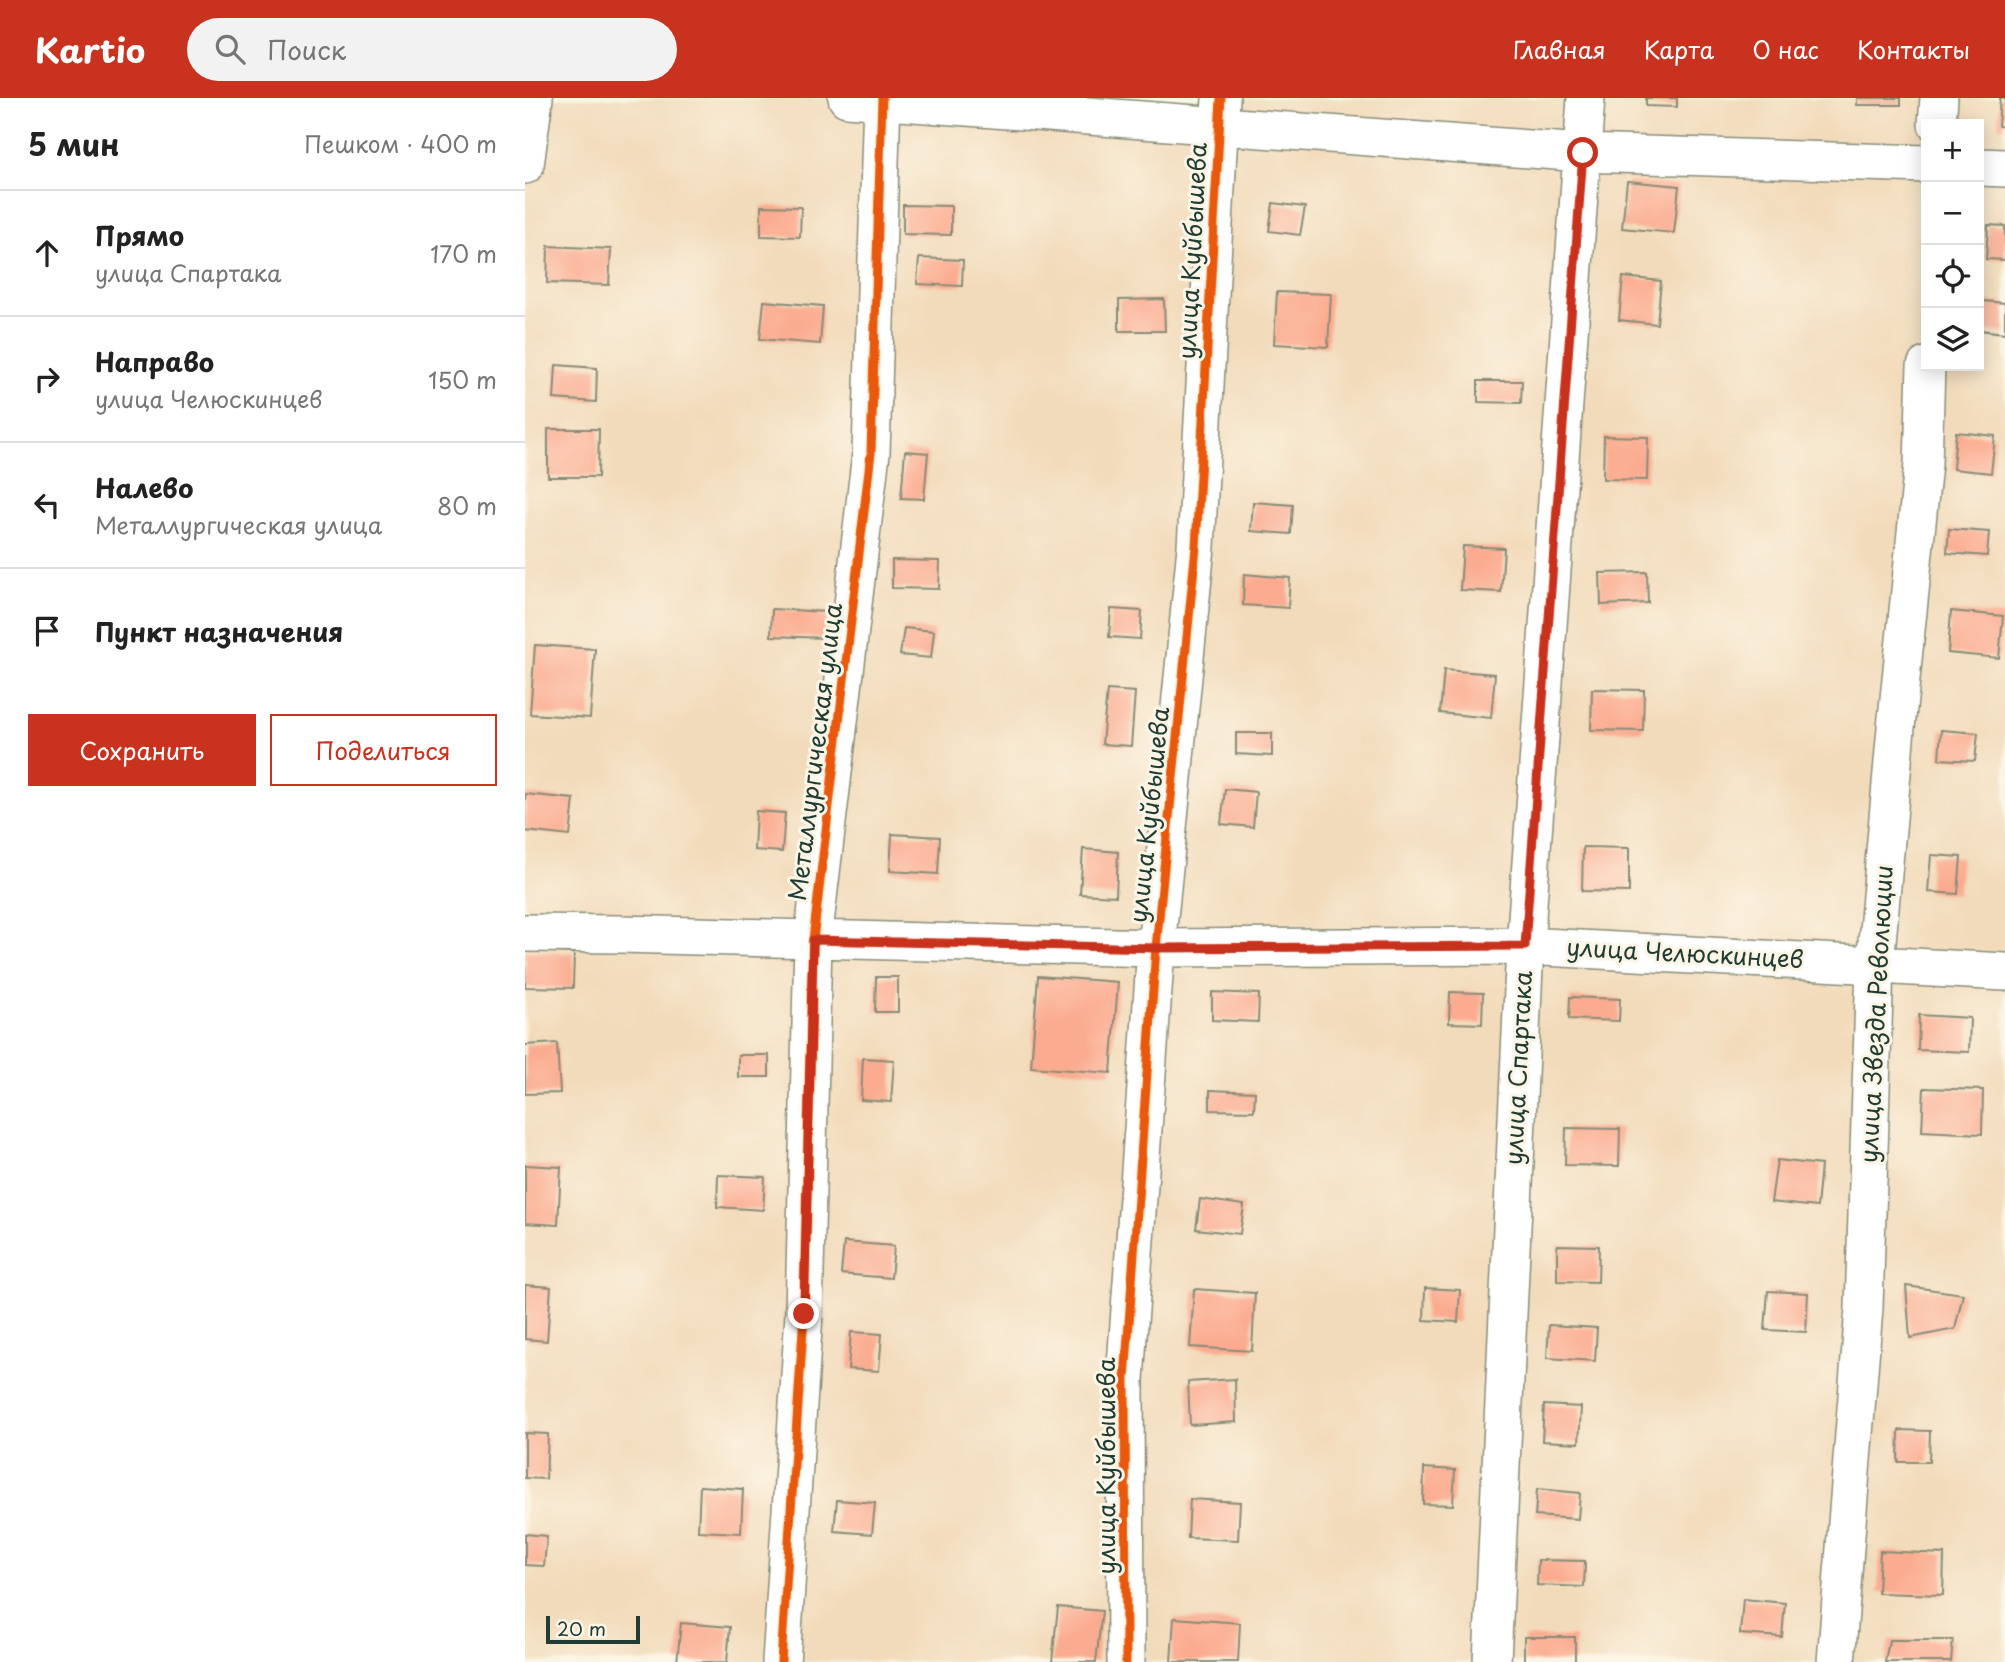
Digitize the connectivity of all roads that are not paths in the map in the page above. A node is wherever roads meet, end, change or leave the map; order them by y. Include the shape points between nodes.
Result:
1 (534, 98) edge
2 (847, 98) edge
3 (1586, 98) edge
4 (1939, 98) edge
5 (882, 99) edge
6 (1220, 112) edge
7 (1937, 119) edge
8 (1583, 153) junction
9 (525, 164) edge
10 (1921, 164) edge
11 (1984, 167) edge
12 (2005, 169) edge
13 (1926, 371) edge
14 (525, 933) edge
15 (813, 940) junction
16 (1525, 946) junction
17 (1156, 948) junction
18 (1875, 964) junction
19 (2005, 972) edge
20 (781, 1662) edge
21 (1126, 1662) edge
22 (1492, 1662) edge
23 (1836, 1662) edge

1 - 9 street
2 - 5 street
3 - 8 street, улица Спартака
4 - 7 street
5 - 6 street
5 - 15 street, Металлургическая улица via 871,453
6 - 8 street
6 - 17 street, улица Куйбышева via 1196,547
8 - 10 street
8 - 16 street, улица Спартака
11 - 12 street
13 - 18 street, улица Звезда Революции via 1923,464
14 - 15 street, улица Челюскинцев
15 - 17 street, улица Челюскинцев
15 - 20 street, Металлургическая улица via 804,1314
16 - 17 street, улица Челюскинцев
16 - 18 street, улица Челюскинцев
16 - 22 street, улица Спартака
17 - 21 street, улица Куйбышева via 1125,1378
18 - 19 street, улица Челюскинцев
18 - 23 street, улица Звезда Революции via 1864,1308

